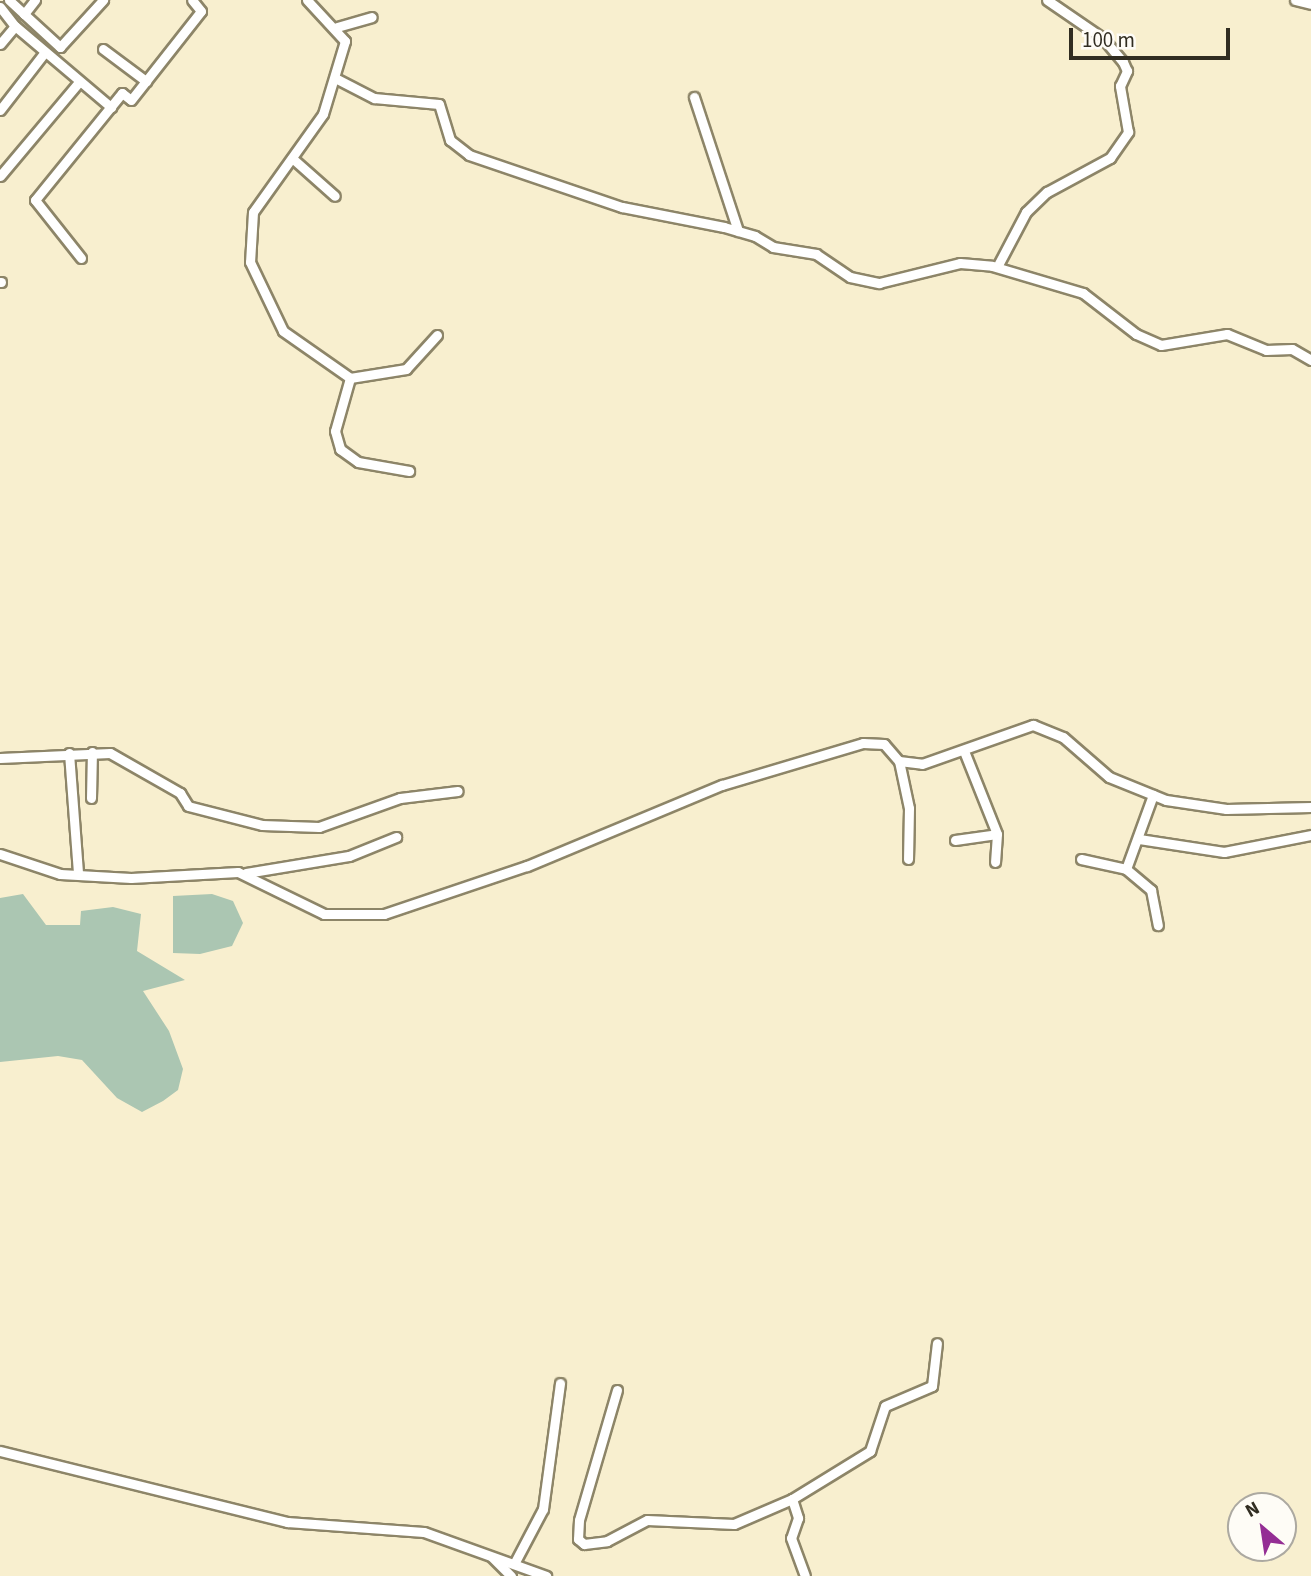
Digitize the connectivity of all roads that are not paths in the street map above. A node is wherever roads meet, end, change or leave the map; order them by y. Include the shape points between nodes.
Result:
1 (9, 0) edge
2 (35, 0) edge
3 (103, 0) edge
4 (192, 0) edge
5 (307, 0) edge
6 (1048, 0) edge
7 (1295, 0) edge
8 (1311, 4) edge
9 (0, 7) edge
10 (24, 13) junction
11 (372, 17) dead end
12 (15, 26) junction
13 (337, 26) junction
14 (0, 44) edge
15 (103, 49) dead end
16 (45, 52) junction
17 (337, 79) junction
18 (146, 81) junction
19 (79, 82) junction
20 (694, 97) dead end
21 (111, 107) junction
22 (0, 110) edge
23 (292, 158) junction
24 (0, 176) edge
25 (335, 196) dead end
26 (738, 231) junction
27 (81, 258) dead end
28 (997, 267) junction
29 (437, 335) dead end
30 (1311, 360) edge
31 (350, 378) junction
32 (409, 471) dead end
33 (964, 751) junction
34 (92, 752) junction
35 (69, 754) junction
36 (0, 758) edge
37 (900, 761) junction
38 (457, 791) dead end
39 (1153, 795) junction
40 (91, 798) dead end
41 (1311, 807) edge
42 (997, 834) junction
43 (1311, 835) edge
44 (397, 837) dead end
45 (1139, 839) junction
46 (955, 841) dead end
47 (0, 854) edge
48 (908, 859) dead end
49 (1081, 859) dead end
50 (995, 862) dead end
51 (1126, 869) junction
52 (78, 873) junction
53 (246, 873) junction
54 (1158, 925) dead end
55 (937, 1343) dead end
56 (560, 1383) dead end
57 (617, 1390) dead end
58 (0, 1451) edge
59 (792, 1499) junction
60 (489, 1553) junction
61 (515, 1562) junction
62 (511, 1576) edge
63 (547, 1576) edge
64 (805, 1576) edge

1 - 10 street
2 - 10 street
3 - 10 street via 60,47
4 - 18 street via 201,11
5 - 13 street
6 - 28 street via 1104,39 1125,66 1120,86 1128,132 1110,158 1047,192 1027,212
7 - 8 street
9 - 12 street
11 - 13 street
12 - 14 street
12 - 16 street
13 - 17 street via 346,38
15 - 18 street
16 - 19 street
16 - 22 street
17 - 23 street via 323,114
17 - 26 street via 374,98 439,104 450,140 469,155 622,208
18 - 21 street via 131,100 122,93
19 - 21 street
19 - 24 street
20 - 26 street
21 - 27 street via 35,200
23 - 25 street
23 - 31 street via 249,221 250,262 283,331
26 - 28 street via 773,247 825,258 846,275 873,283 960,263
28 - 30 street via 1083,293 1136,334 1161,345 1227,334 1266,350 1296,351
29 - 31 street via 406,369
31 - 32 street via 335,431 340,449 358,462
33 - 37 street via 922,764
33 - 39 street via 1024,727 1045,727 1109,777
33 - 42 street
34 - 35 street
34 - 38 street via 116,756 180,793 188,806 262,825 319,827 400,798
34 - 40 street
35 - 36 street
35 - 52 street
37 - 48 street via 909,808
37 - 53 street via 890,746 872,742 722,785 527,866 384,914 324,914
39 - 41 street via 1226,809
39 - 45 street
42 - 46 street
42 - 50 street
43 - 45 street via 1224,852
44 - 53 street via 349,856
45 - 51 street
47 - 52 street via 40,870
49 - 51 street
51 - 54 street via 1151,890
52 - 53 street via 131,878
55 - 59 street via 932,1386 885,1406 865,1456
56 - 61 street via 543,1510
57 - 59 street via 579,1520 581,1543 607,1541 647,1520 734,1524
58 - 60 street via 188,1502 327,1528 424,1532
59 - 64 street via 799,1518 791,1538
60 - 61 street
60 - 62 street
61 - 63 street

